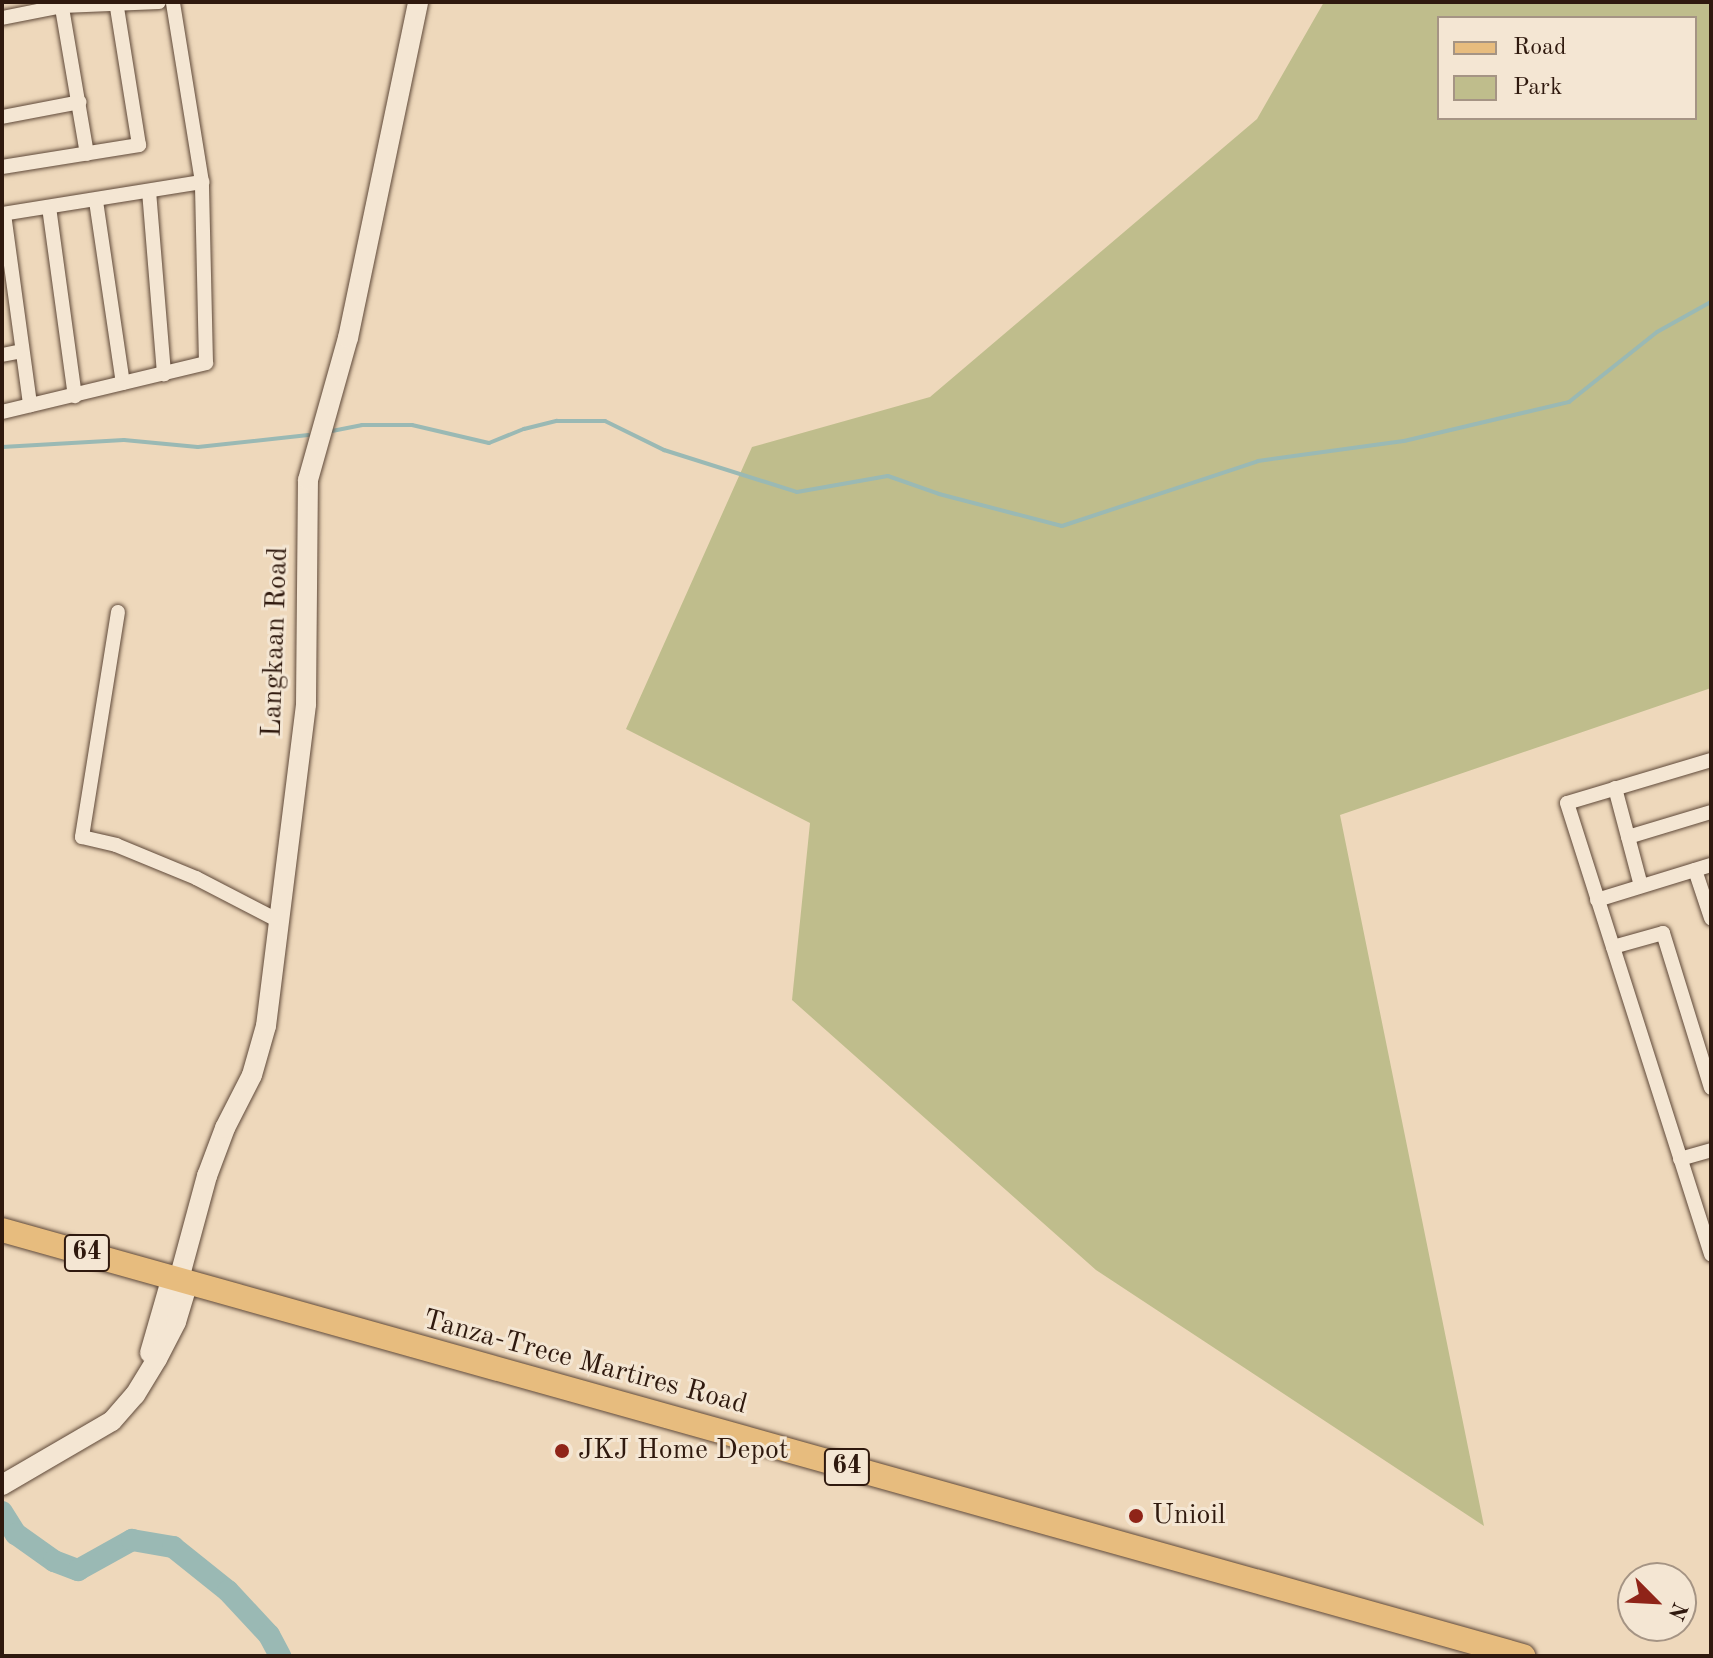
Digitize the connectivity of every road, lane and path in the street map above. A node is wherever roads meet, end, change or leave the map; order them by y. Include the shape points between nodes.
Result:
1 (159, 2) edge
2 (173, 2) edge
3 (418, 2) edge
4 (116, 3) edge
5 (62, 4) edge
6 (6, 12) edge
7 (80, 102) junction
8 (2, 117) edge
9 (87, 154) junction
10 (2, 167) edge
11 (202, 182) junction
12 (149, 191) junction
13 (96, 201) junction
14 (49, 207) junction
15 (3, 214) edge
16 (6, 263) edge
17 (9, 308) edge
18 (22, 351) junction
19 (2, 355) edge
20 (164, 374) junction
21 (123, 383) junction
22 (75, 396) junction
23 (30, 405) junction
24 (2, 412) edge
25 (118, 612) dead end
26 (1711, 760) edge
27 (1615, 788) junction
28 (1711, 812) edge
29 (1628, 837) junction
30 (1711, 865) edge
31 (1695, 870) junction
32 (1641, 886) junction
33 (1597, 900) junction
34 (1711, 918) edge
35 (279, 921) junction
36 (1613, 947) junction
37 (1711, 1088) edge
38 (1711, 1150) edge
39 (1680, 1159) junction
40 (1704, 1208) edge
41 (2, 1230) edge
42 (1711, 1255) edge
43 (179, 1279) junction
44 (2, 1485) edge
45 (1492, 1652) edge
46 (1523, 1656) edge

1 - 4 street
2 - 11 street
3 - 35 street, Langkaan Road via 348,338 308,480 306,704
4 - 5 street
4 - 9 street via 139,145
5 - 6 street
5 - 7 street
7 - 8 street
7 - 9 street
9 - 10 street
11 - 12 street
11 - 20 street via 206,363
12 - 13 street
12 - 20 street
13 - 14 street
13 - 21 street
14 - 15 street
14 - 22 street
15 - 16 street
16 - 17 street
17 - 18 street
18 - 19 street
18 - 23 street
20 - 21 street
21 - 22 street
22 - 23 street
23 - 24 street
25 - 35 street via 82,837 196,878
26 - 27 street
27 - 29 street
27 - 33 street via 1567,803
28 - 29 street
29 - 32 street
30 - 31 street
31 - 32 street
31 - 34 street
32 - 33 street
33 - 36 street
35 - 43 street, Langkaan Road via 266,1026 252,1075 207,1176
36 - 37 street via 1663,933
36 - 39 street
38 - 39 street
39 - 40 street
40 - 42 street
41 - 43 main road, Tanza-Trece Martires Road / 64
43 - 44 street, Langkaan Road via 157,1359 135,1395 112,1421
43 - 45 main road, Tanza-Trece Martires Road / 64
45 - 46 main road, Tanza-Trece Martires Road / 64

